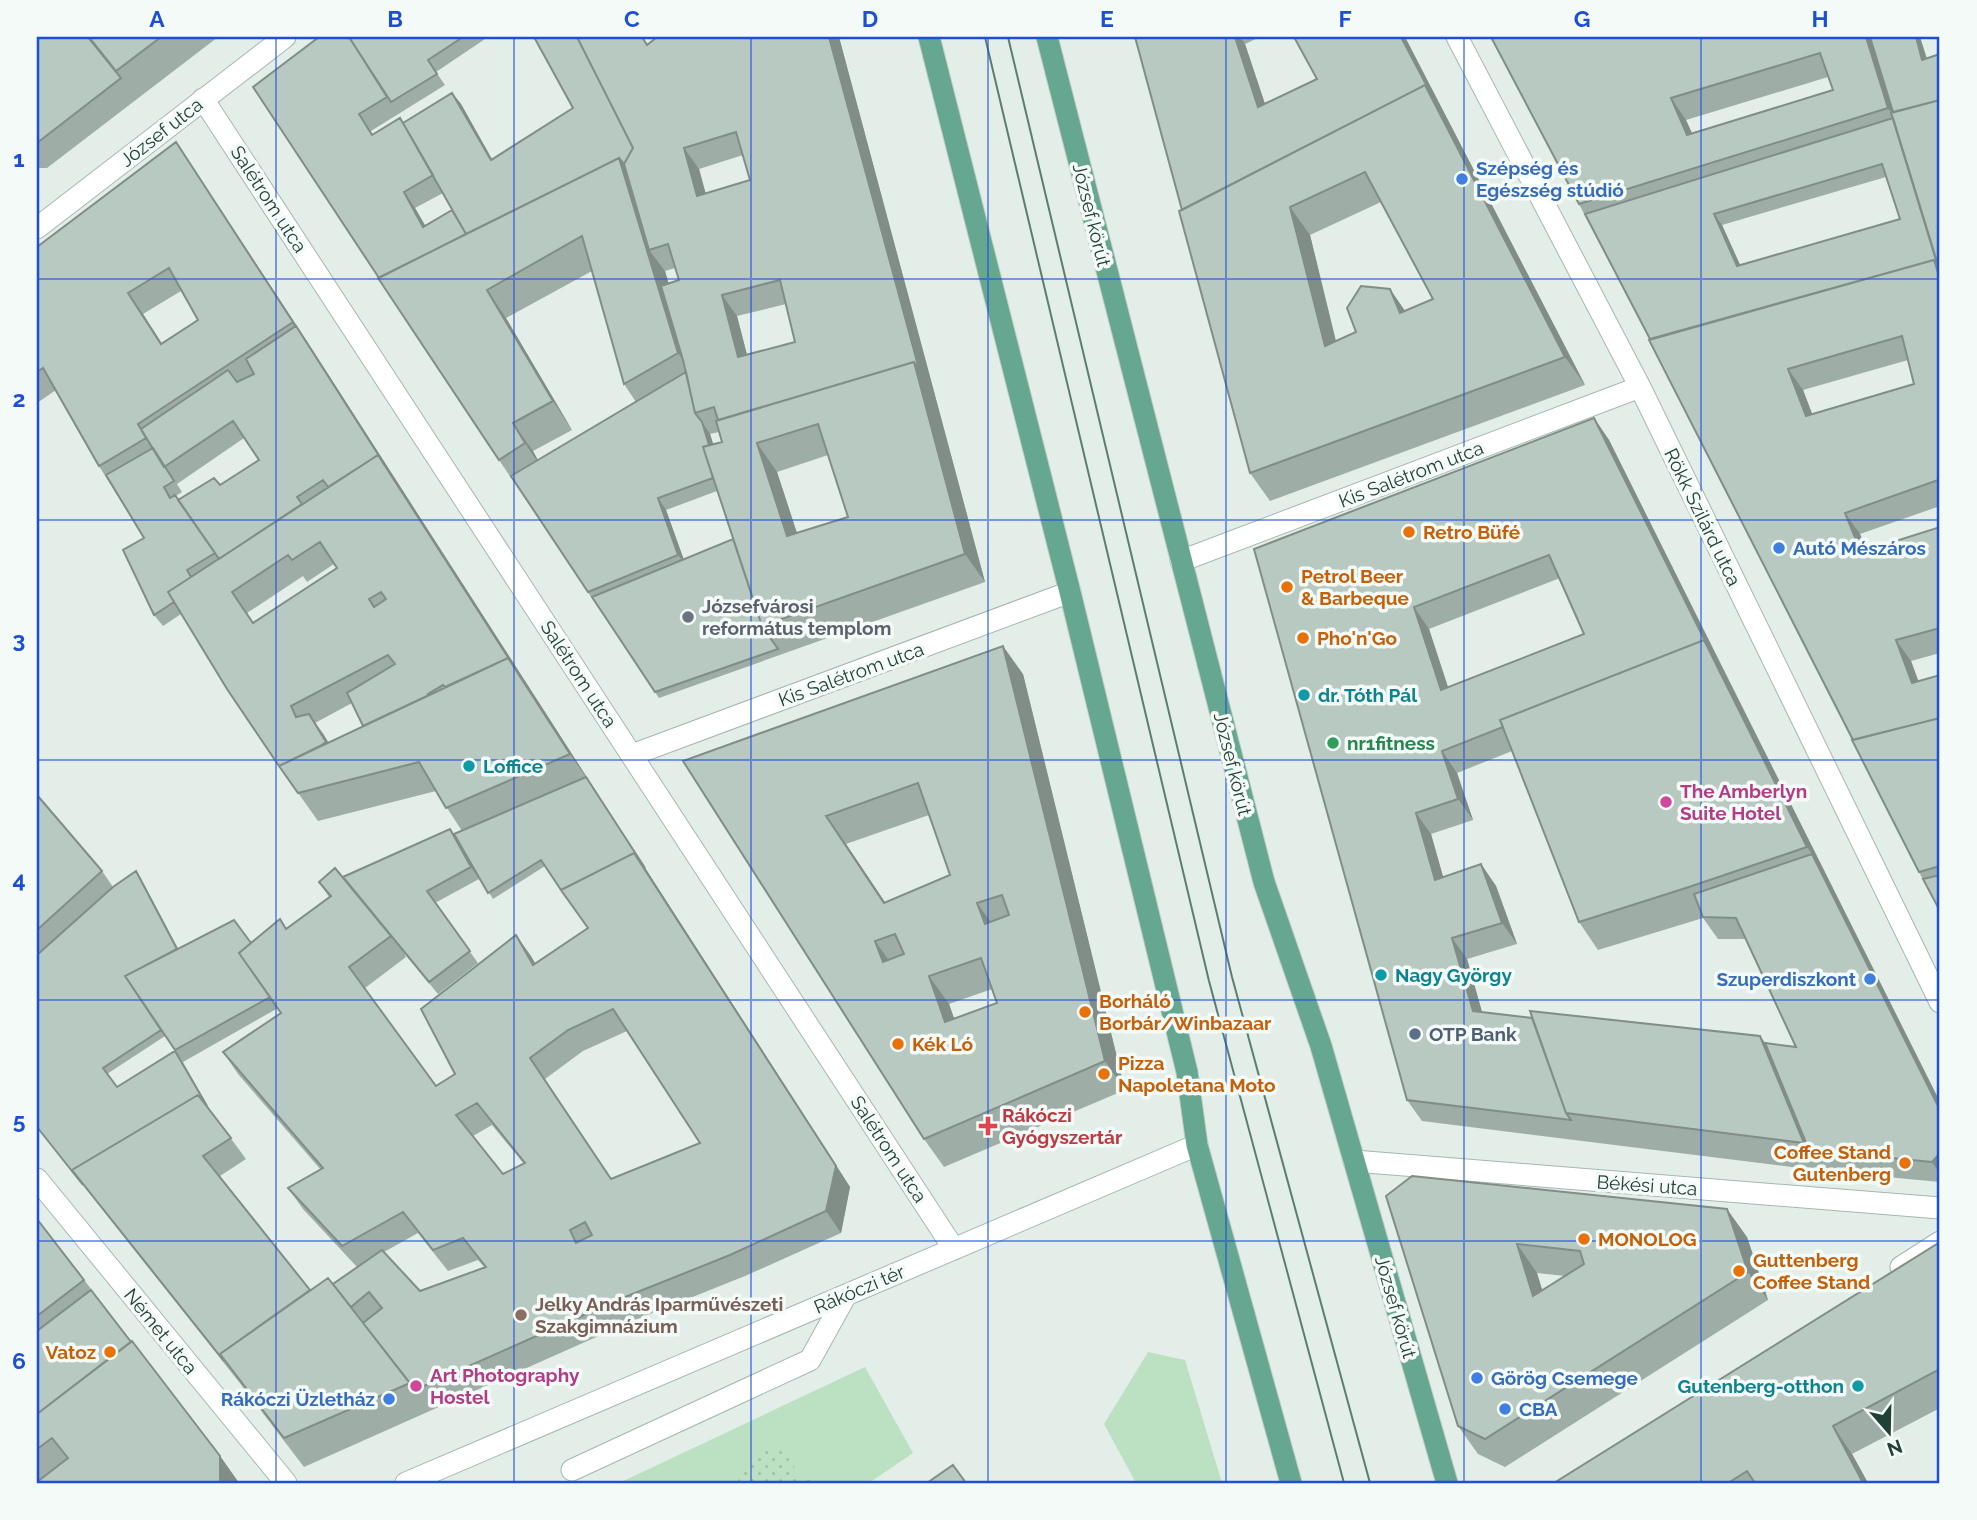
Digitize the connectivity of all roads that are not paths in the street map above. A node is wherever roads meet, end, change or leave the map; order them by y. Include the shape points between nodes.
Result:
1 (285, 37) edge
2 (929, 37) edge
3 (1047, 37) edge
4 (1457, 37) edge
5 (203, 99) junction
6 (37, 228) edge
7 (1640, 387) junction
8 (1181, 561) junction
9 (1070, 592) junction
10 (632, 755) junction
11 (1940, 1002) edge
12 (1197, 1145) junction
13 (1354, 1161) junction
14 (37, 1179) edge
15 (1940, 1208) edge
16 (1940, 1242) edge
17 (954, 1249) junction
18 (1882, 1279) edge
19 (846, 1294) junction
20 (572, 1470) dead end
21 (286, 1483) edge
22 (406, 1483) edge
23 (1291, 1483) edge
24 (1447, 1483) edge

1 - 5 street, József utca
2 - 9 main road
3 - 8 main road, József körút
4 - 7 street, Rökk Szilárd utca
5 - 6 street, József utca
5 - 10 street, Salétrom utca
7 - 8 street, Kis Salétrom utca
7 - 11 street, Rökk Szilárd utca
8 - 13 main road, József körút via 1264,882 1321,1046
9 - 10 street, Kis Salétrom utca
9 - 12 main road via 1187,1072
10 - 17 street, Salétrom utca
12 - 17 street, Rákóczi tér
12 - 23 main road
13 - 15 street, Békési utca
13 - 24 main road, József körút
14 - 21 street, Német utca
16 - 18 street
17 - 19 street, Rákóczi tér
19 - 20 street via 810,1360
19 - 22 street, Rákóczi tér

